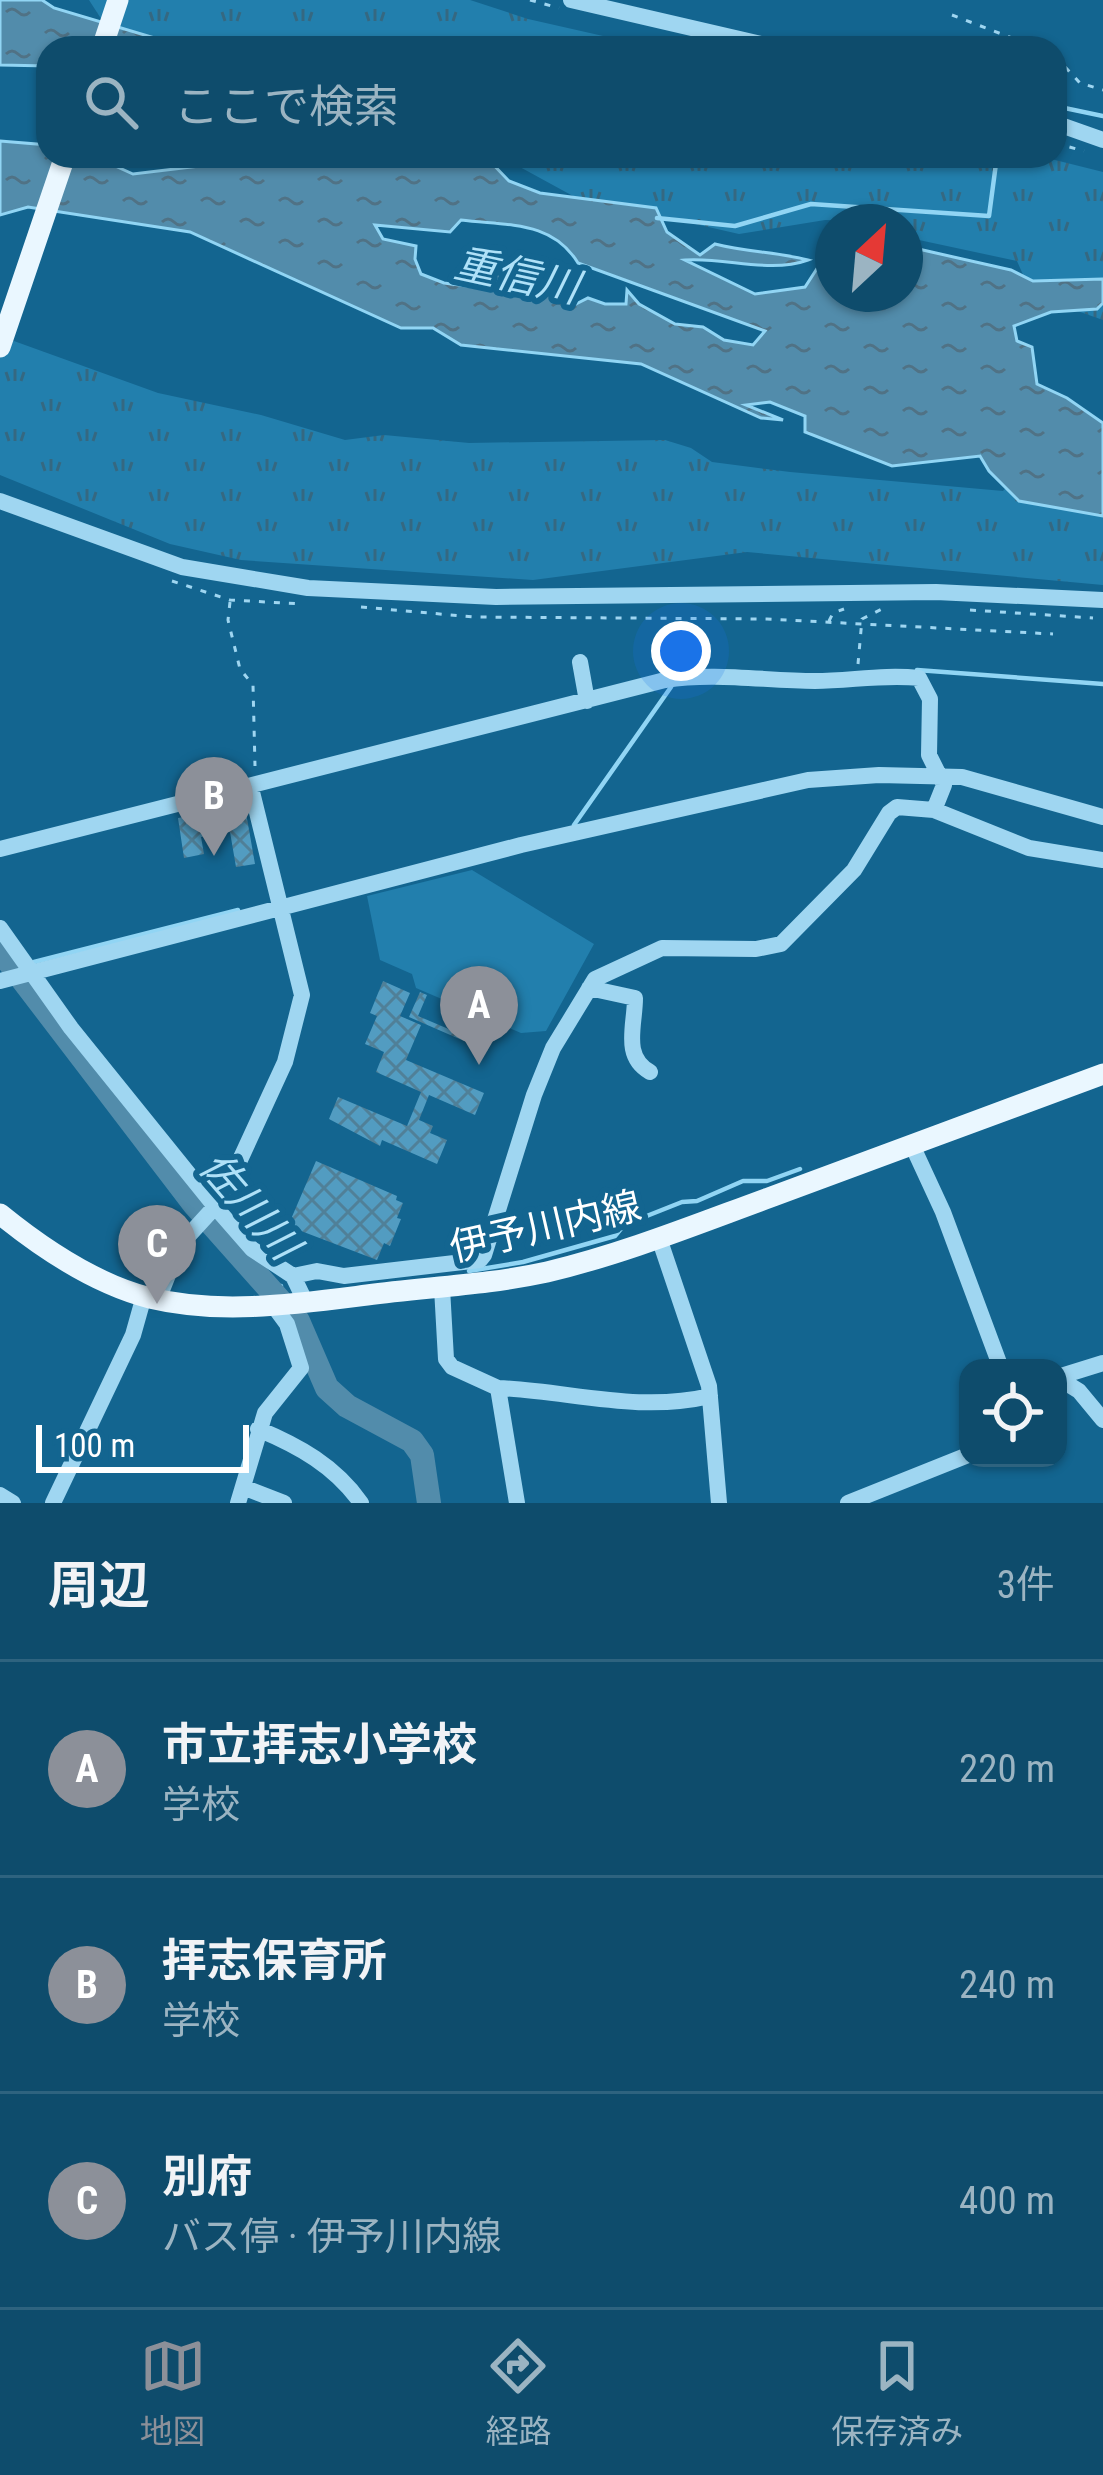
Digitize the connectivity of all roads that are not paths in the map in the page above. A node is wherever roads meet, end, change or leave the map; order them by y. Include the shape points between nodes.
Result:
1 (118, 0) edge
2 (571, 0) edge
3 (106, 36) edge
4 (726, 36) edge
5 (1067, 127) edge
6 (1103, 140) edge
7 (61, 168) edge
8 (0, 347) edge
9 (0, 501) edge
10 (1103, 600) edge
11 (580, 662) dead end
12 (586, 701) junction
13 (939, 776) junction
14 (254, 787) junction
15 (934, 810) junction
16 (1103, 817) edge
17 (0, 850) edge
18 (1103, 860) edge
19 (279, 909) junction
20 (0, 928) edge
21 (30, 972) junction
22 (3, 980) edge
23 (589, 988) junction
24 (650, 1072) dead end
25 (1103, 1074) edge
26 (912, 1145) junction
27 (0, 1214) edge
28 (211, 1215) junction
29 (659, 1238) junction
30 (293, 1276) junction
31 (442, 1288) junction
32 (151, 1298) junction
33 (288, 1303) junction
34 (998, 1359) edge
35 (1103, 1364) edge
36 (1067, 1374) edge
37 (1067, 1383) edge
38 (498, 1388) junction
39 (710, 1396) junction
40 (1103, 1420) edge
41 (258, 1429) junction
42 (959, 1459) edge
43 (0, 1495) edge
44 (241, 1495) edge
45 (13, 1503) edge
46 (53, 1503) edge
47 (284, 1503) edge
48 (361, 1503) edge
49 (517, 1503) edge
50 (719, 1503) edge
51 (848, 1503) edge

1 - 3 main road
2 - 4 street
5 - 6 street
7 - 8 main road
9 - 10 street via 182,567 308,588 496,597 936,592
11 - 12 street
12 - 13 street via 681,678 919,678 930,699 926,742
12 - 14 street
13 - 15 street via 944,793
13 - 16 street
13 - 19 street via 808,780
14 - 17 street
14 - 19 street
15 - 18 street via 1029,848
15 - 23 street via 904,805 890,813 854,870 781,944 662,948
19 - 21 street
19 - 28 street via 301,1005 285,1062
20 - 21 street
21 - 22 street
21 - 28 street
23 - 24 street via 635,998 631,1052
23 - 30 street via 534,1095 480,1260
25 - 26 main road, 伊予川内線
26 - 29 main road, 伊予川内線
26 - 34 street
27 - 32 main road, 伊予川内線 via 38,1244
28 - 30 street
28 - 32 street via 180,1245
29 - 31 main road, 伊予川内線 via 542,1273
29 - 39 street
30 - 33 street
31 - 33 main road, 伊予川内線
31 - 38 street via 446,1359
32 - 33 main road, 伊予川内線
32 - 46 street
33 - 41 street via 301,1368
35 - 36 street
37 - 40 street
38 - 39 street via 627,1403
38 - 49 street
39 - 50 street
41 - 44 street
41 - 48 street via 318,1460
42 - 51 street
43 - 45 street
44 - 47 street

